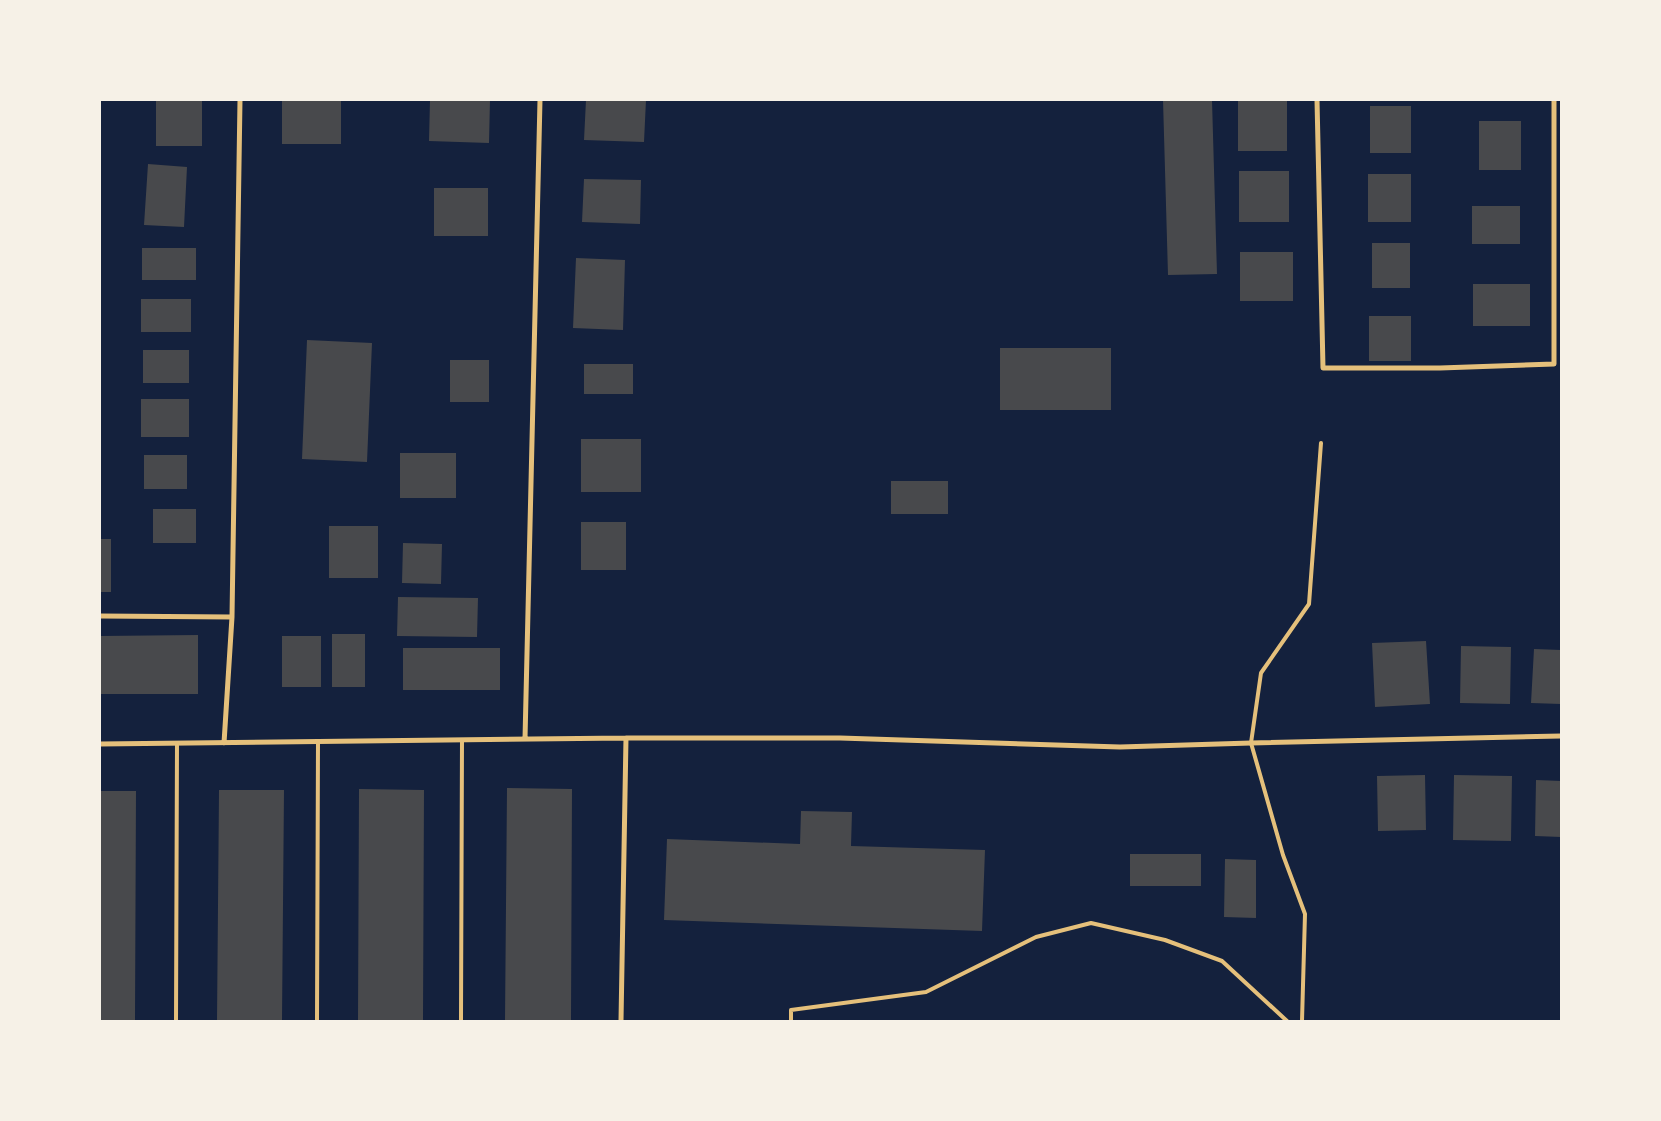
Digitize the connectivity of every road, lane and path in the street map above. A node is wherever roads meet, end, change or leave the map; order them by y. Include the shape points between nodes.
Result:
1 (240, 100) edge
2 (540, 100) edge
3 (1317, 100) edge
4 (1554, 100) edge
5 (1320, 443) dead end
6 (100, 616) edge
7 (232, 617) junction
8 (1561, 736) edge
9 (626, 738) junction
10 (525, 739) junction
11 (462, 740) junction
12 (224, 742) junction
13 (318, 742) junction
14 (1251, 742) junction
15 (100, 744) edge
16 (177, 744) junction
17 (176, 1021) edge
18 (317, 1021) edge
19 (461, 1021) edge
20 (621, 1021) edge
21 (791, 1021) edge
22 (1287, 1021) edge
23 (1302, 1021) edge

1 - 7 street
2 - 10 street
3 - 4 street via 1322,368 1440,368 1554,364
5 - 14 lane via 1309,604 1261,673
6 - 7 street
7 - 12 street
8 - 14 street
9 - 10 street
9 - 14 street via 840,738 1120,747
9 - 20 street
10 - 11 street
11 - 13 street
11 - 19 lane
12 - 13 street
12 - 16 street
13 - 18 lane
14 - 23 lane via 1283,855 1305,914
15 - 16 street
16 - 17 lane
21 - 22 lane via 791,1010 926,992 1036,937 1091,923 1165,940 1222,961

